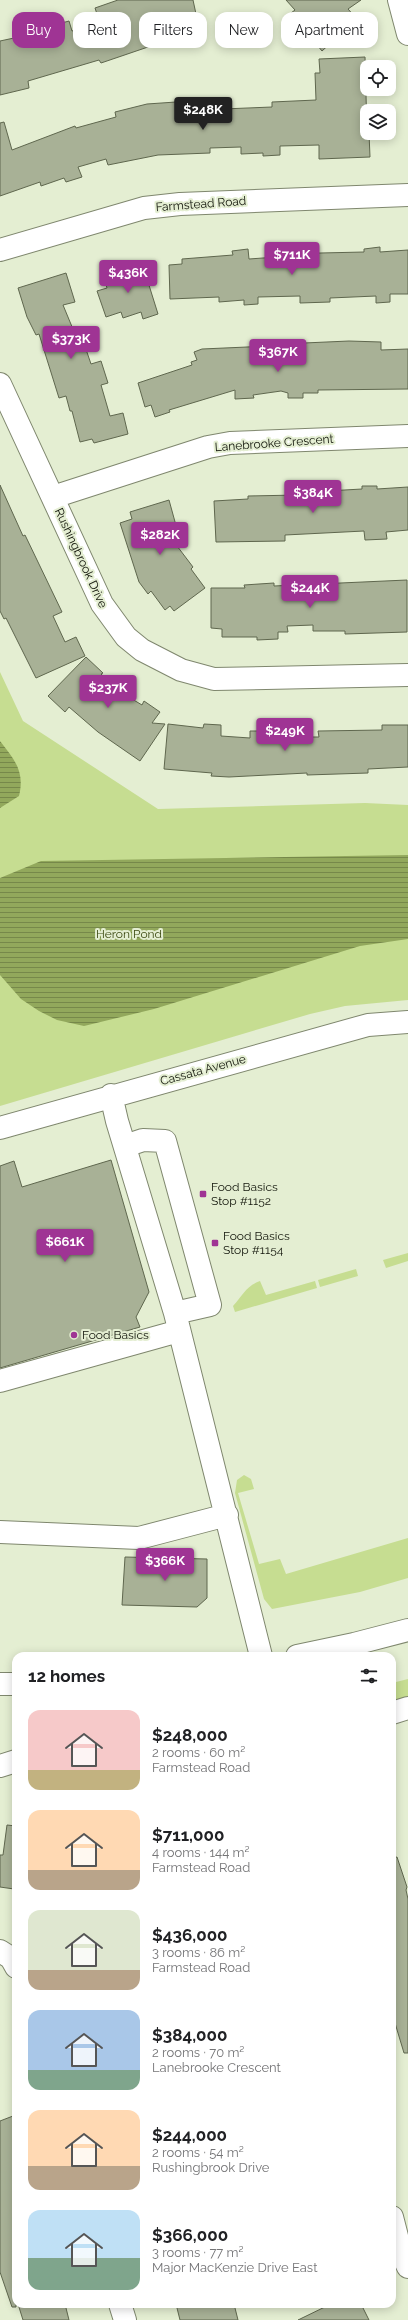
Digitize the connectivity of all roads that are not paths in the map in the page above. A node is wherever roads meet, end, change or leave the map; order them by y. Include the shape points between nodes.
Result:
1 (399, 0) edge
2 (408, 34) edge
3 (408, 195) edge
4 (0, 250) edge
5 (0, 384) edge
6 (408, 436) edge
7 (53, 497) junction
8 (408, 675) edge
9 (407, 1024) edge
10 (111, 1095) junction
11 (0, 1128) edge
12 (125, 1146) junction
13 (177, 1322) junction
14 (0, 1381) edge
15 (227, 1515) junction
16 (0, 1532) edge
17 (408, 1630) edge
18 (260, 1652) edge
19 (316, 1652) edge
20 (0, 1684) edge
21 (12, 1684) edge
22 (408, 1708) edge
23 (396, 1712) edge
24 (12, 1762) edge
25 (0, 1766) edge
26 (0, 1951) edge
27 (12, 1960) edge
28 (396, 2233) edge
29 (408, 2267) edge
30 (121, 2308) edge
31 (125, 2320) edge

1 - 2 street
3 - 4 street, Farmstead Road via 144,208
5 - 7 street, Rushingbrook Drive
6 - 7 street, Lanebrooke Crescent via 230,443 208,447
7 - 8 street, Rushingbrook Drive via 102,604 126,637 166,664 196,675 233,680
9 - 10 street, Cassata Avenue via 368,1025
10 - 11 street, Cassata Avenue
10 - 12 street
12 - 13 street
12 - 13 street via 143,1140 165,1141 210,1305
13 - 14 street
13 - 15 street
15 - 16 street via 139,1538
15 - 18 street
17 - 19 street
20 - 21 street
22 - 23 street
24 - 25 street
26 - 27 street
28 - 29 street
30 - 31 street

